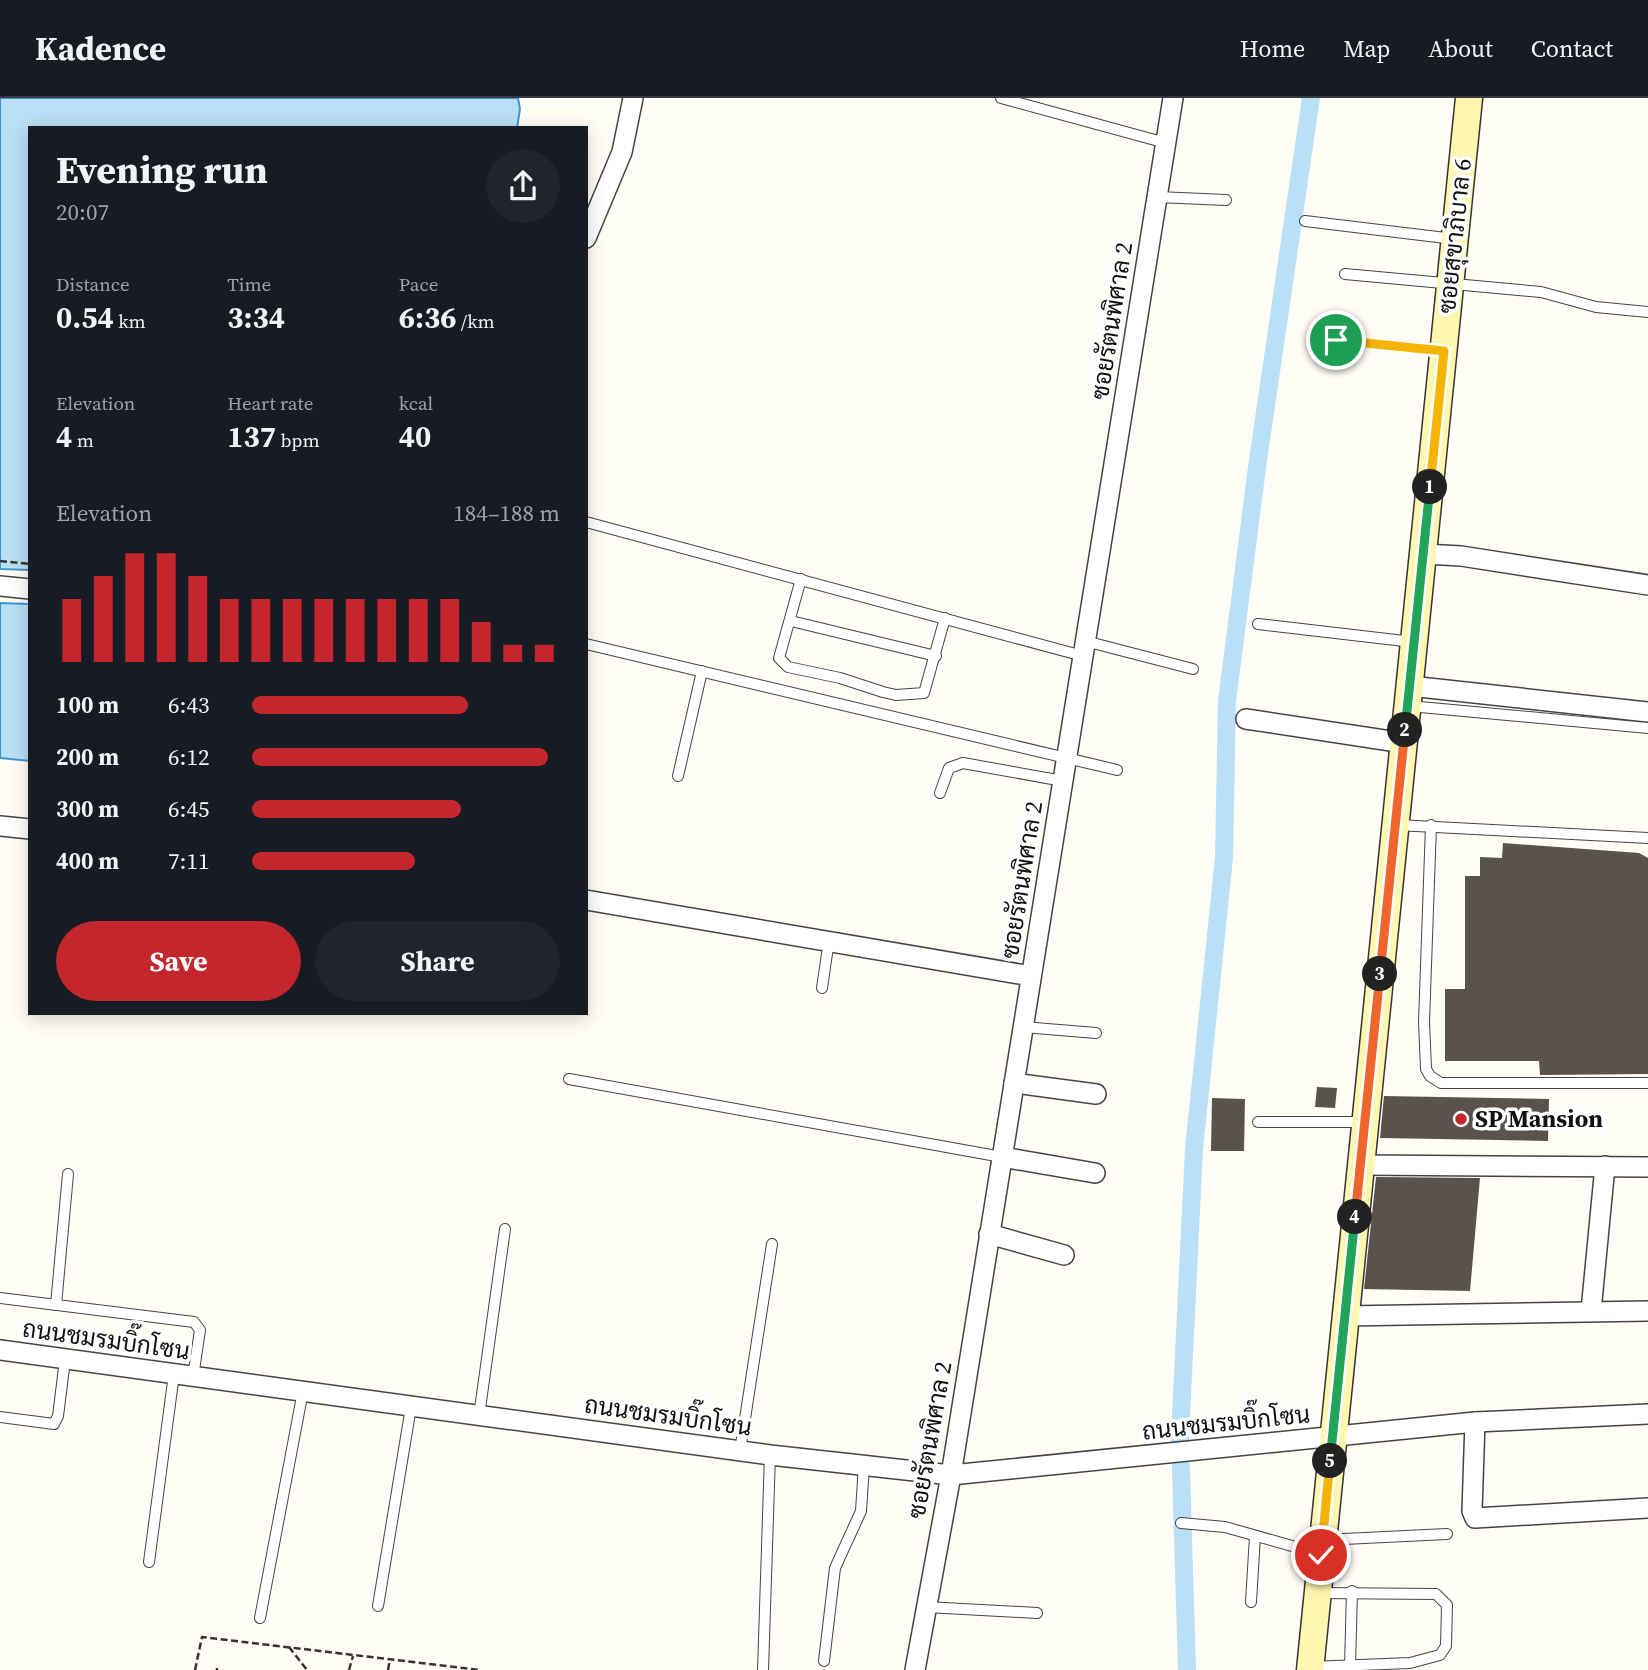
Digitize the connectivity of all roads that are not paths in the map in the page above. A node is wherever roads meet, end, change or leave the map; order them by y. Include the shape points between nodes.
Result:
1 (633, 98) edge
2 (1001, 98) edge
3 (1173, 98) edge
4 (1469, 98) edge
5 (1166, 143) junction
6 (1157, 197) junction
7 (1226, 201) dead end
8 (1305, 221) dead end
9 (588, 233) edge
10 (1455, 239) junction
11 (1345, 274) dead end
12 (1450, 286) junction
13 (1648, 312) edge
14 (1336, 340) dead end
15 (1444, 351) junction
16 (588, 524) edge
17 (1424, 554) junction
18 (801, 579) junction
19 (1648, 585) edge
20 (0, 586) edge
21 (28, 589) edge
22 (945, 618) junction
23 (791, 621) junction
24 (1258, 624) dead end
25 (1414, 643) junction
26 (588, 644) edge
27 (1084, 648) junction
28 (936, 656) junction
29 (1193, 669) dead end
30 (702, 671) junction
31 (1409, 696) junction
32 (1648, 712) edge
33 (1246, 719) dead end
34 (1648, 728) edge
35 (1404, 743) junction
36 (1066, 760) junction
37 (1117, 770) dead end
38 (678, 776) dead end
39 (1063, 781) junction
40 (940, 793) dead end
41 (1396, 825) junction
42 (1431, 825) junction
43 (0, 826) edge
44 (28, 829) edge
45 (1648, 838) edge
46 (588, 900) edge
47 (829, 939) junction
48 (1031, 976) junction
49 (822, 988) dead end
50 (1023, 1027) junction
51 (1096, 1033) dead end
52 (569, 1079) dead end
53 (1014, 1083) junction
54 (1648, 1083) edge
55 (1096, 1094) dead end
56 (1258, 1122) dead end
57 (1365, 1122) junction
58 (1002, 1157) junction
59 (1361, 1165) junction
60 (1605, 1166) junction
61 (1648, 1167) edge
62 (1095, 1173) dead end
63 (68, 1174) dead end
64 (505, 1229) dead end
65 (989, 1234) junction
66 (772, 1244) dead end
67 (1064, 1255) dead end
68 (0, 1298) edge
69 (56, 1305) junction
70 (1591, 1311) junction
71 (1648, 1311) edge
72 (1345, 1316) junction
73 (0, 1350) edge
74 (65, 1360) junction
75 (183, 1376) junction
76 (303, 1391) junction
77 (411, 1407) junction
78 (1648, 1414) edge
79 (479, 1416) junction
80 (0, 1417) edge
81 (1475, 1422) junction
82 (1332, 1438) junction
83 (740, 1451) junction
84 (770, 1455) junction
85 (864, 1465) junction
86 (951, 1475) junction
87 (1648, 1508) edge
88 (1181, 1523) dead end
89 (1447, 1534) dead end
90 (1255, 1536) junction
91 (1322, 1547) junction
92 (149, 1562) dead end
93 (1352, 1591) junction
94 (1317, 1593) junction
95 (1251, 1602) dead end
96 (378, 1606) dead end
97 (925, 1607) junction
98 (1037, 1613) dead end
99 (260, 1618) dead end
100 (824, 1661) dead end
101 (1350, 1666) junction
102 (1310, 1668) edge
103 (763, 1670) edge
104 (915, 1670) edge

1 - 9 street via 622,152
2 - 5 lane
3 - 5 street, ซอยรัตนพิศาล 2
4 - 10 street, ซอยสุขาภิบาล 6
5 - 6 street, ซอยรัตนพิศาล 2
6 - 7 lane
6 - 27 street, ซอยรัตนพิศาล 2
8 - 10 lane
10 - 12 street, ซอยสุขาภิบาล 6
11 - 12 lane
12 - 13 lane via 1541,292 1596,307
12 - 15 street, ซอยสุขาภิบาล 6
14 - 15 lane
15 - 17 street, ซอยสุขาภิบาล 6
16 - 18 lane
17 - 19 street
17 - 25 street, ซอยสุขาภิบาล 6
18 - 22 lane
18 - 23 lane
20 - 21 street
22 - 27 lane
22 - 28 lane
23 - 28 lane
23 - 28 lane via 779,658 788,667 883,692 924,693
24 - 25 lane
25 - 31 street, ซอยสุขาภิบาล 6
26 - 30 lane
27 - 29 lane
27 - 36 street, ซอยรัตนพิศาล 2
30 - 36 lane
30 - 38 lane
31 - 32 street
31 - 34 lane
31 - 35 street, ซอยสุขาภิบาล 6
33 - 35 street
35 - 41 street, ซอยสุขาภิบาล 6
36 - 37 lane
36 - 39 street, ซอยรัตนพิศาล 2
39 - 40 lane via 963,763 949,768
39 - 48 street, ซอยรัตนพิศาล 2
41 - 42 lane
41 - 57 street, ซอยสุขาภิบาล 6
42 - 45 lane
42 - 54 lane via 1424,1022 1430,1076 1441,1083
43 - 44 street
46 - 47 street
47 - 48 street
47 - 49 lane
48 - 50 street, ซอยรัตนพิศาล 2
50 - 51 lane
50 - 53 street, ซอยรัตนพิศาล 2
52 - 58 lane
53 - 55 street
53 - 58 street, ซอยรัตนพิศาล 2
56 - 57 lane
57 - 59 street, ซอยสุขาภิบาล 6
58 - 62 street
58 - 65 street, ซอยรัตนพิศาล 2
59 - 60 street
59 - 72 street, ซอยสุขาภิบาล 6
60 - 61 street
60 - 70 street
63 - 69 lane
64 - 79 lane
65 - 67 street
65 - 86 street, ซอยรัตนพิศาล 2
66 - 83 lane
68 - 69 lane
69 - 75 lane via 194,1322 200,1330
70 - 71 street
70 - 72 street
72 - 82 street, ซอยสุขาภิบาล 6
73 - 74 street, ถนนชมรมบิ๊กโซน
74 - 75 street, ถนนชมรมบิ๊กโซน
74 - 80 lane via 54,1424
75 - 76 street, ถนนชมรมบิ๊กโซน
75 - 92 lane
76 - 77 street, ถนนชมรมบิ๊กโซน
76 - 99 lane
77 - 79 street, ถนนชมรมบิ๊กโซน
77 - 96 lane
78 - 81 street, ถนนชมรมบิ๊กโซน
79 - 83 street, ถนนชมรมบิ๊กโซน
81 - 82 street, ถนนชมรมบิ๊กโซน
81 - 87 street via 1475,1518
82 - 86 street, ถนนชมรมบิ๊กโซน
82 - 91 street, ซอยสุขาภิบาล 6
83 - 84 street, ถนนชมรมบิ๊กโซน
84 - 85 street, ถนนชมรมบิ๊กโซน
84 - 103 lane
85 - 86 street, ถนนชมรมบิ๊กโซน
85 - 100 lane via 861,1511 835,1568
86 - 97 street, ซอยรัตนพิศาล 2
88 - 90 lane via 1225,1527
89 - 91 lane
90 - 91 lane
90 - 95 lane
91 - 94 street, ซอยสุขาภิบาล 6
93 - 94 lane
93 - 101 lane
93 - 101 lane via 1436,1594 1447,1605 1446,1646 1440,1655 1427,1660
94 - 102 street, ซอยสุขาภิบาล 6
97 - 98 lane
97 - 104 street, ซอยรัตนพิศาล 2
101 - 102 lane

